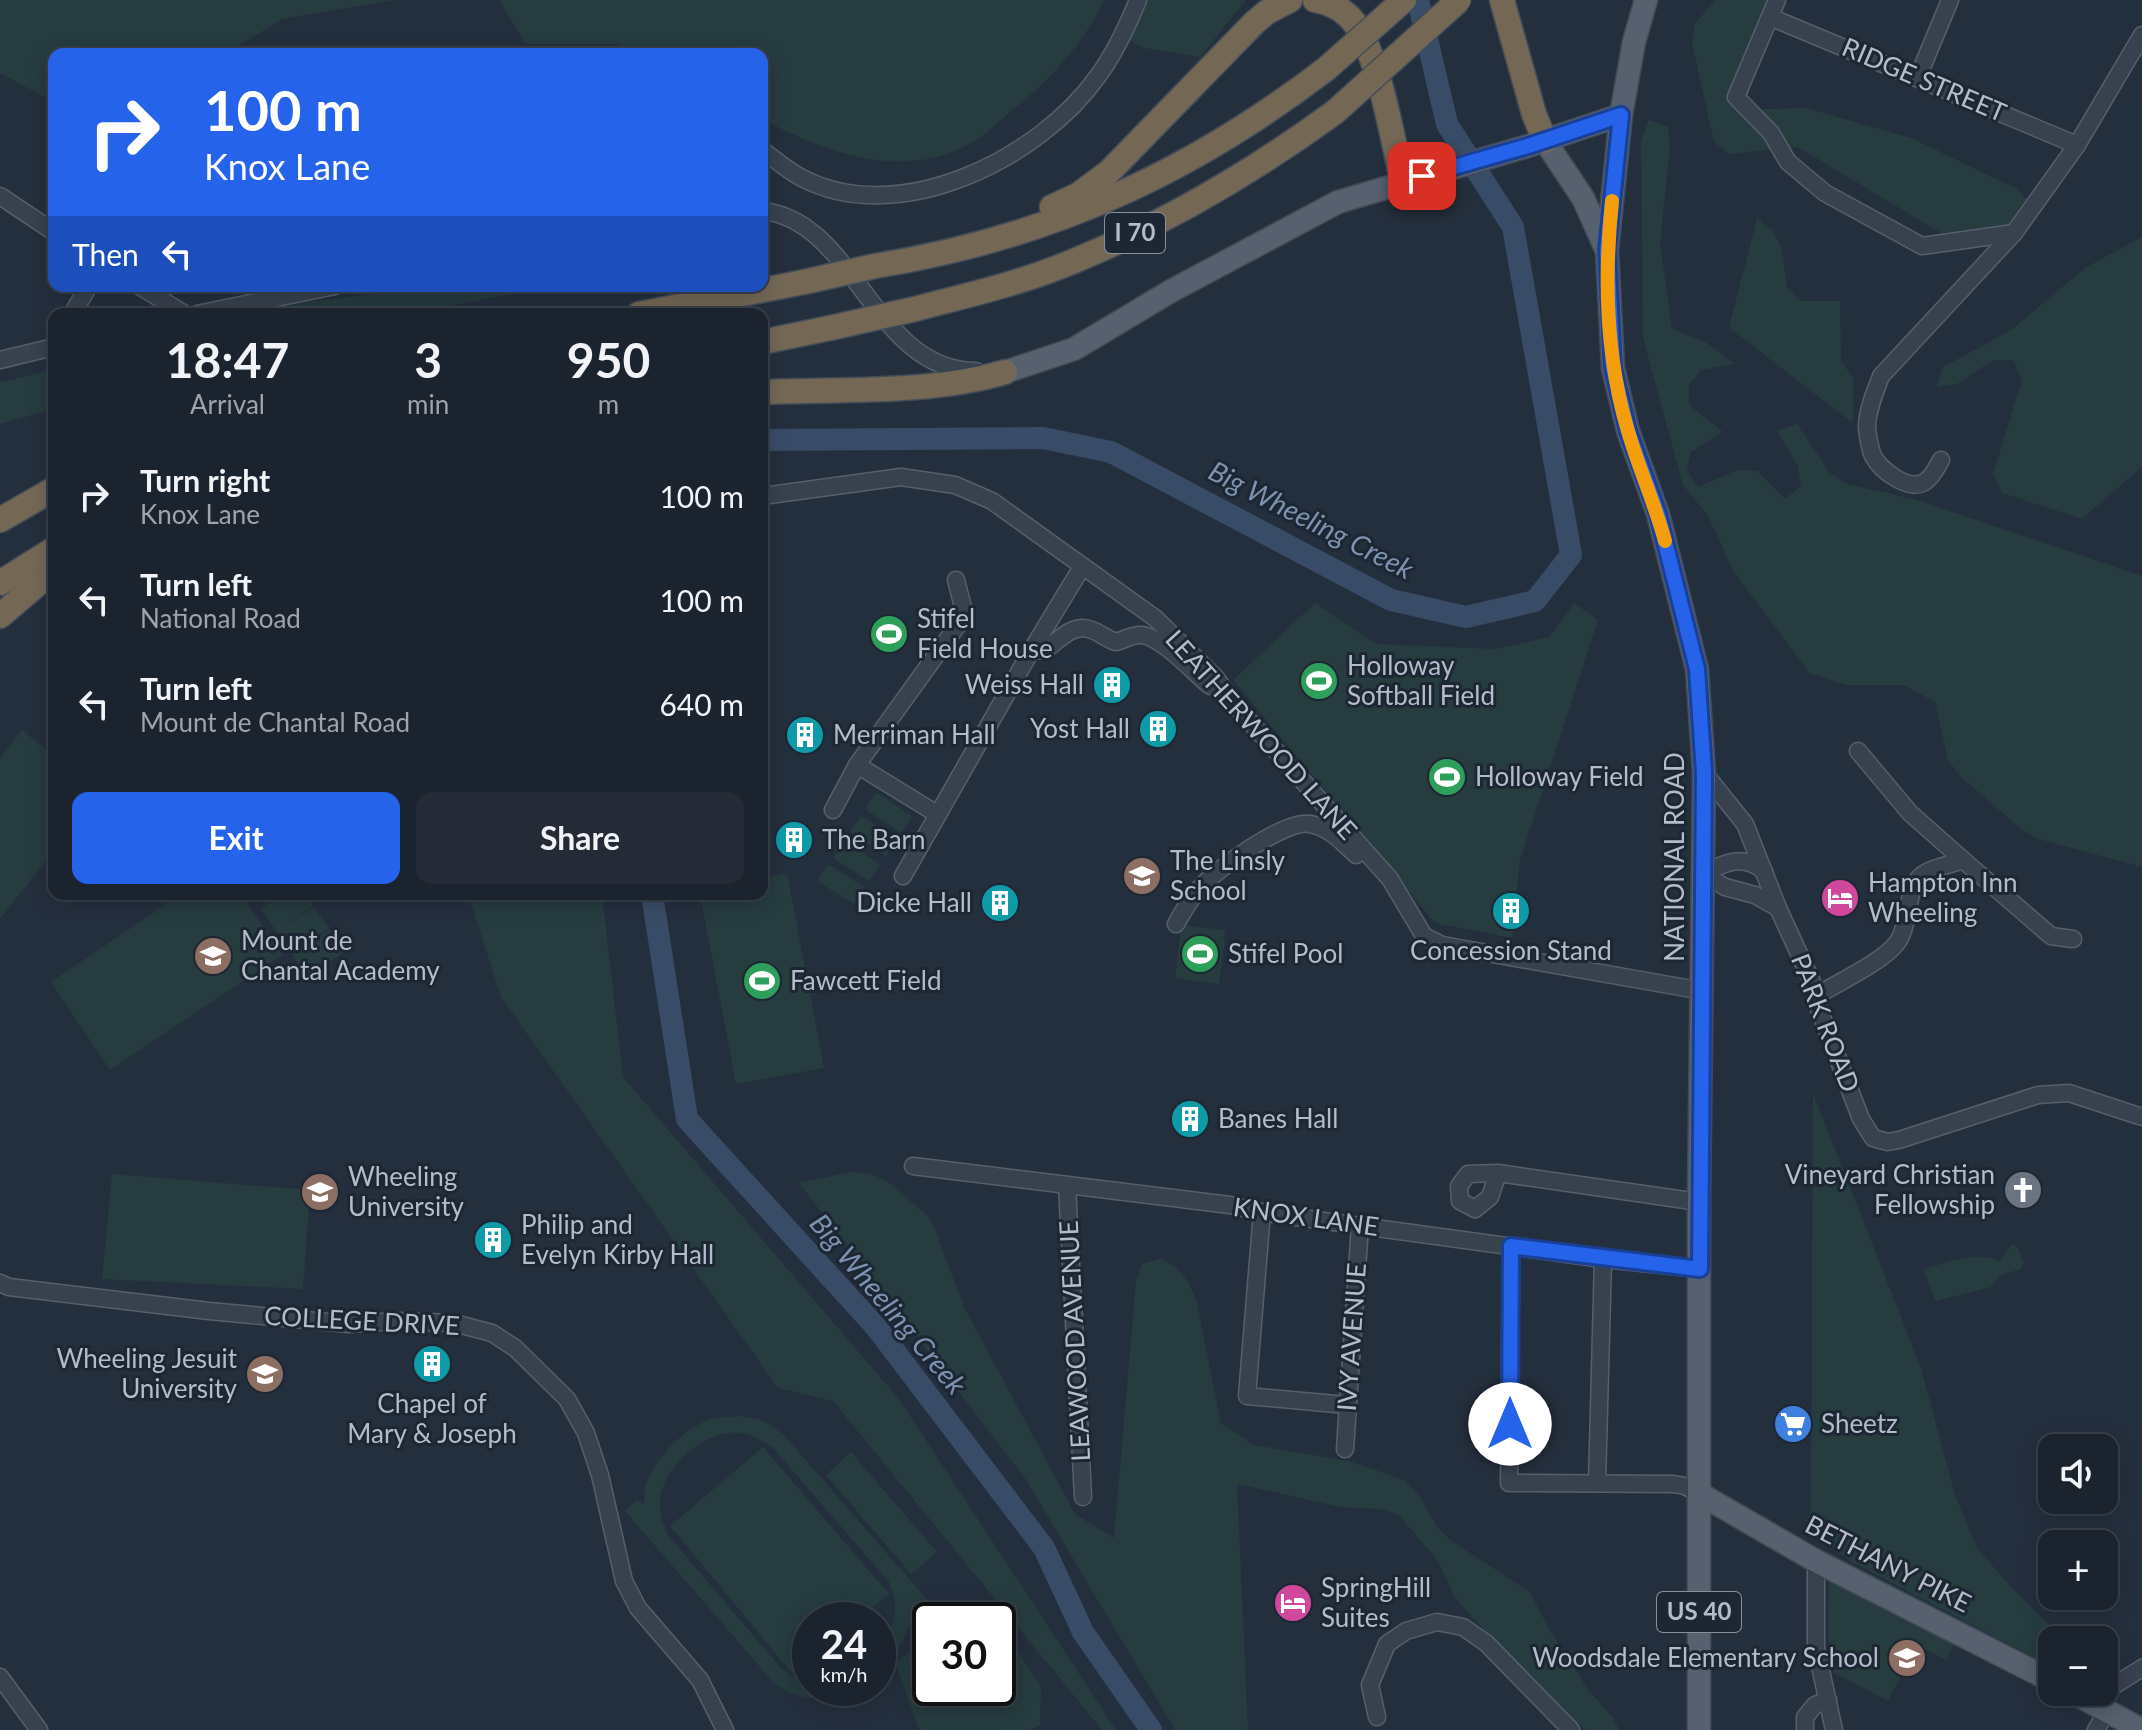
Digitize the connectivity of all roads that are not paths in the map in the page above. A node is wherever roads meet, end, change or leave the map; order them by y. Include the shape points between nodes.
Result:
1 (1138, 0) edge
2 (1290, 0) edge
3 (1315, 0) edge
4 (1404, 0) edge
5 (1459, 0) edge
6 (1502, 0) edge
7 (1646, 0) edge
8 (1777, 0) edge
9 (1950, 0) edge
10 (1770, 17) junction
11 (2142, 35) edge
12 (1918, 77) junction
13 (1621, 115) junction
14 (1536, 143) junction
15 (2077, 145) junction
16 (768, 154) edge
17 (1412, 178) junction
18 (0, 196) edge
19 (768, 212) edge
20 (48, 228) edge
21 (2014, 233) junction
22 (1607, 250) junction
23 (912, 260) junction
24 (768, 289) edge
25 (149, 292) edge
26 (305, 292) edge
27 (752, 292) edge
28 (175, 308) edge
29 (227, 308) edge
30 (670, 308) edge
31 (768, 341) edge
32 (48, 348) edge
33 (0, 360) edge
34 (1005, 372) junction
35 (768, 392) edge
36 (1941, 460) dead end
37 (48, 492) edge
38 (768, 495) edge
39 (5, 515) edge
40 (48, 553) edge
41 (1082, 567) junction
42 (48, 575) edge
43 (956, 580) dead end
44 (0, 583) edge
45 (0, 616) edge
46 (1031, 651) junction
47 (1236, 706) junction
48 (1858, 751) dead end
49 (857, 765) junction
50 (1704, 773) junction
51 (833, 810) dead end
52 (937, 814) junction
53 (1963, 860) junction
54 (1764, 871) junction
55 (1704, 874) junction
56 (903, 876) dead end
57 (1732, 890) junction
58 (1401, 898) junction
59 (1778, 908) junction
60 (1176, 924) dead end
61 (2073, 939) dead end
62 (1703, 991) junction
63 (1818, 995) junction
64 (2142, 1117) edge
65 (913, 1166) dead end
66 (1498, 1173) dead end
67 (1067, 1185) junction
68 (1699, 1202) junction
69 (1262, 1212) junction
70 (1360, 1225) junction
71 (1511, 1246) junction
72 (1603, 1259) junction
73 (1700, 1269) junction
74 (0, 1283) edge
75 (1347, 1405) junction
76 (1345, 1449) dead end
77 (1597, 1483) junction
78 (1700, 1494) junction
79 (1083, 1497) dead end
80 (1816, 1561) junction
81 (2142, 1668) edge
82 (2038, 1674) edge
83 (0, 1677) edge
84 (2118, 1686) edge
85 (1828, 1700) junction
86 (2100, 1706) edge
87 (1377, 1717) dead end
88 (39, 1730) edge
89 (725, 1730) edge
90 (1571, 1730) edge
91 (1699, 1730) edge
92 (1805, 1730) edge
93 (1834, 1730) edge
94 (2142, 1730) edge

1 - 16 street via 1118,46 1073,104 1035,138 968,176 906,194 864,196 803,179
2 - 23 highway via 1255,22 1109,172 1078,195 1028,219
3 - 17 highway via 1331,3 1357,26
4 - 23 highway, I 70, bridge via 1273,110 1161,176 1020,234
5 - 31 highway, I 70, bridge via 1335,112 1279,153 1129,236 1007,285
6 - 14 highway via 1534,114
7 - 13 main road, NATIONAL ROAD / US 40
8 - 10 street
9 - 12 street
10 - 12 street, RIDGE STREET
10 - 21 street via 1736,97 1771,133 1788,162 1825,193 1922,246
11 - 15 street
12 - 15 street, RIDGE STREET
13 - 14 main road
13 - 22 main road, NATIONAL ROAD / US 40
14 - 17 main road
14 - 22 main road via 1583,198
15 - 21 street
17 - 34 main road via 1338,202 1074,349
18 - 20 street
19 - 34 street via 791,217 813,231 907,343 935,364 959,371
21 - 36 street via 1881,376 1871,402 1867,427 1873,456 1897,478 1918,484
22 - 50 main road, NATIONAL ROAD / US 40 via 1613,368 1628,431 1658,514 1697,669
23 - 24 highway, I 70, bridge
25 - 28 street
26 - 29 street
27 - 30 highway, I 70, bridge
32 - 33 street
34 - 35 highway via 933,385
37 - 39 highway
38 - 41 street, LEATHERWOOD LANE via 901,477 955,485 992,501
40 - 44 highway
41 - 46 street
41 - 47 street, LEATHERWOOD LANE via 1155,618 1216,678
42 - 45 highway
43 - 49 street via 965,615
46 - 47 street via 1045,650 1066,633 1086,628 1116,642 1148,636
46 - 52 street
47 - 58 street, LEATHERWOOD LANE via 1390,879
48 - 53 street via 1910,813
49 - 51 street
49 - 52 street
50 - 54 street, PARK ROAD via 1745,824
50 - 55 main road, NATIONAL ROAD / US 40
52 - 56 street
53 - 61 street via 2051,936
53 - 63 street via 1917,880 1896,945
54 - 55 street via 1750,862 1731,861
54 - 57 street
54 - 59 street, PARK ROAD
55 - 57 street
55 - 62 main road, NATIONAL ROAD / US 40
57 - 59 street
58 - 60 street via 1331,831 1308,823 1288,826 1211,876
58 - 62 street, LEATHERWOOD LANE via 1424,936 1442,945
59 - 63 street, PARK ROAD
62 - 68 main road, NATIONAL ROAD / US 40
63 - 64 street, PARK ROAD via 1817,1004 1873,1138 1899,1140 2038,1095 2069,1093
65 - 67 street, KNOX LANE
66 - 68 street
67 - 69 street, KNOX LANE
67 - 79 street, LEAWOOD AVENUE
68 - 73 main road, NATIONAL ROAD / US 40
69 - 70 street, KNOX LANE
69 - 75 street via 1247,1396
70 - 71 street, KNOX LANE
70 - 75 street, IVY AVENUE
71 - 72 street, KNOX LANE
71 - 77 street via 1509,1483
72 - 73 street, KNOX LANE
72 - 77 street
73 - 78 main road, NATIONAL ROAD / US 40
74 - 89 street, COLLEGE DRIVE via 209,1311 349,1324 454,1323 492,1333 567,1399 600,1475 624,1581 638,1608 700,1680
75 - 76 street, IVY AVENUE
77 - 78 street via 1674,1484
78 - 80 main road, BETHANY PIKE
78 - 91 main road, NATIONAL ROAD / US 40
80 - 82 main road, BETHANY PIKE
80 - 85 street via 1816,1648
81 - 84 street
83 - 88 street
85 - 92 street via 1805,1717
85 - 93 street
86 - 94 main road
87 - 90 street via 1370,1685 1387,1644 1406,1631 1437,1622 1463,1627 1486,1643

